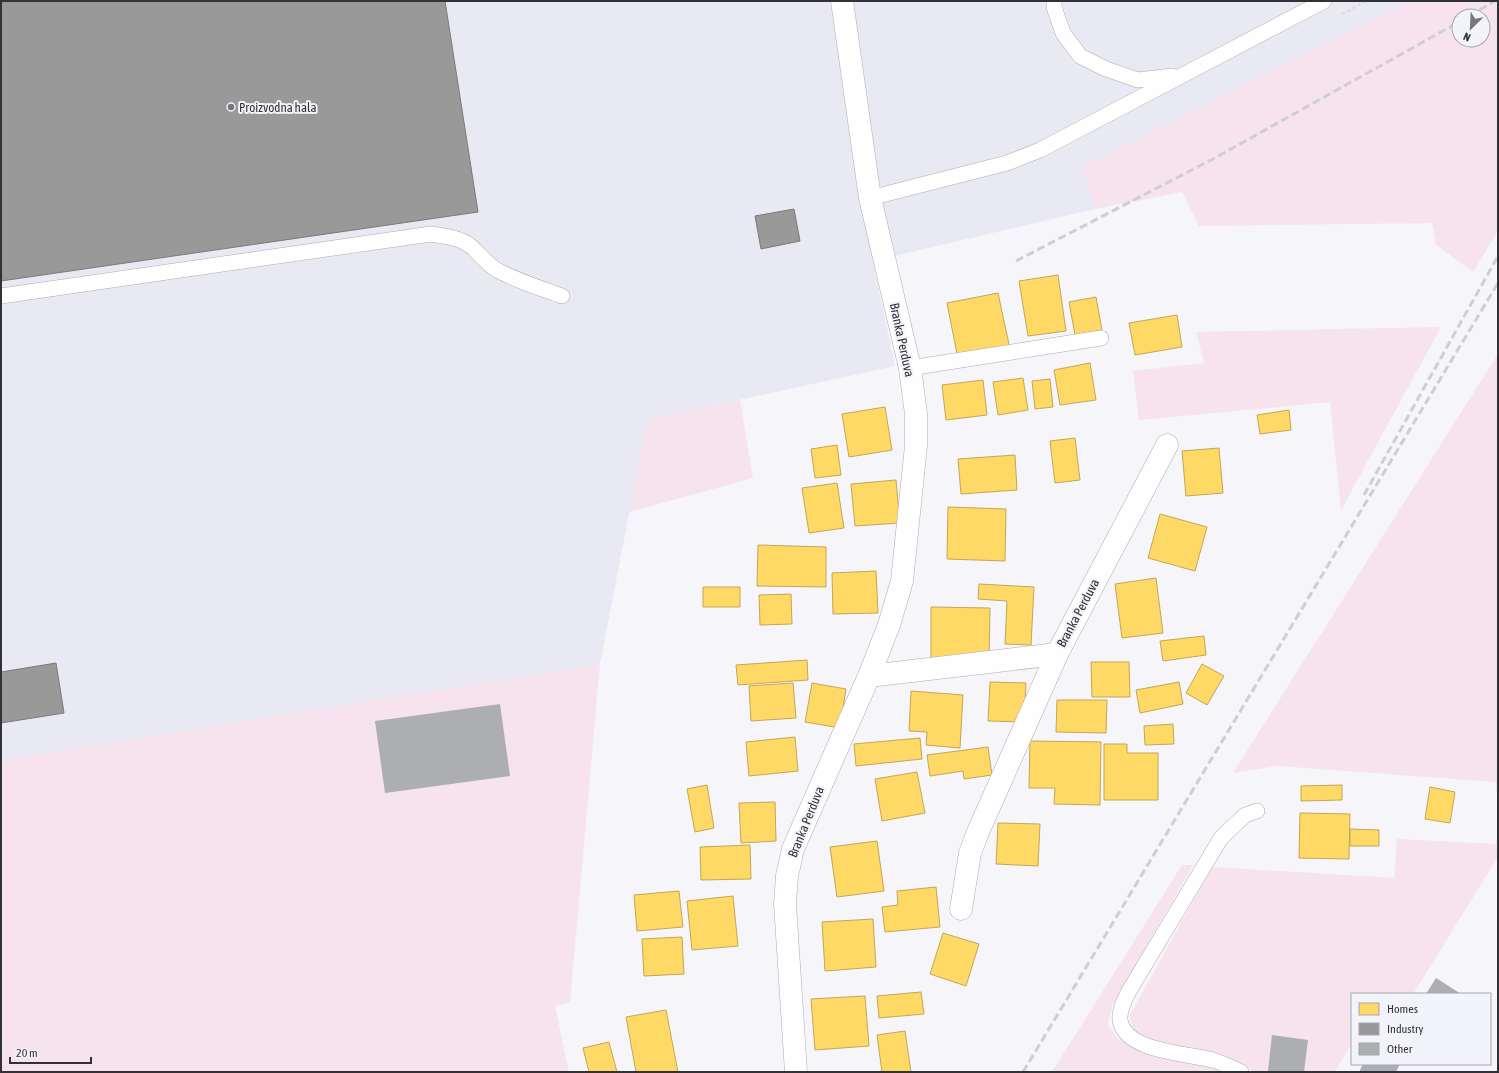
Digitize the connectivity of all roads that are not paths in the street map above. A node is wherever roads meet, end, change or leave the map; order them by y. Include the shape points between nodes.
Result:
1 (842, 1) edge
2 (1054, 1) edge
3 (1324, 1) edge
4 (1181, 75) junction
5 (870, 198) junction
6 (1, 296) edge
7 (562, 296) dead end
8 (1101, 338) dead end
9 (910, 368) junction
10 (1166, 445) dead end
11 (1057, 654) junction
12 (869, 676) junction
13 (1257, 811) dead end
14 (961, 909) dead end
15 (796, 1072) edge
16 (1241, 1072) edge

1 - 5 street, Branka Perduva
2 - 4 lane via 1063,32 1080,56 1106,69 1138,80
3 - 4 lane
4 - 5 lane via 1040,150 1007,163
5 - 9 street, Branka Perduva
6 - 7 lane via 431,234 452,238 471,246 496,269
8 - 9 lane
9 - 12 street, Branka Perduva via 916,414 916,446 902,581 889,625
10 - 11 street, Branka Perduva
11 - 12 street, Branka Perduva
11 - 14 street, Branka Perduva via 970,853
12 - 15 street, Branka Perduva via 793,849 787,876 785,904
13 - 16 lane via 1245,816 1221,838 1129,991 1120,1020 1133,1040 1150,1047 1216,1061

